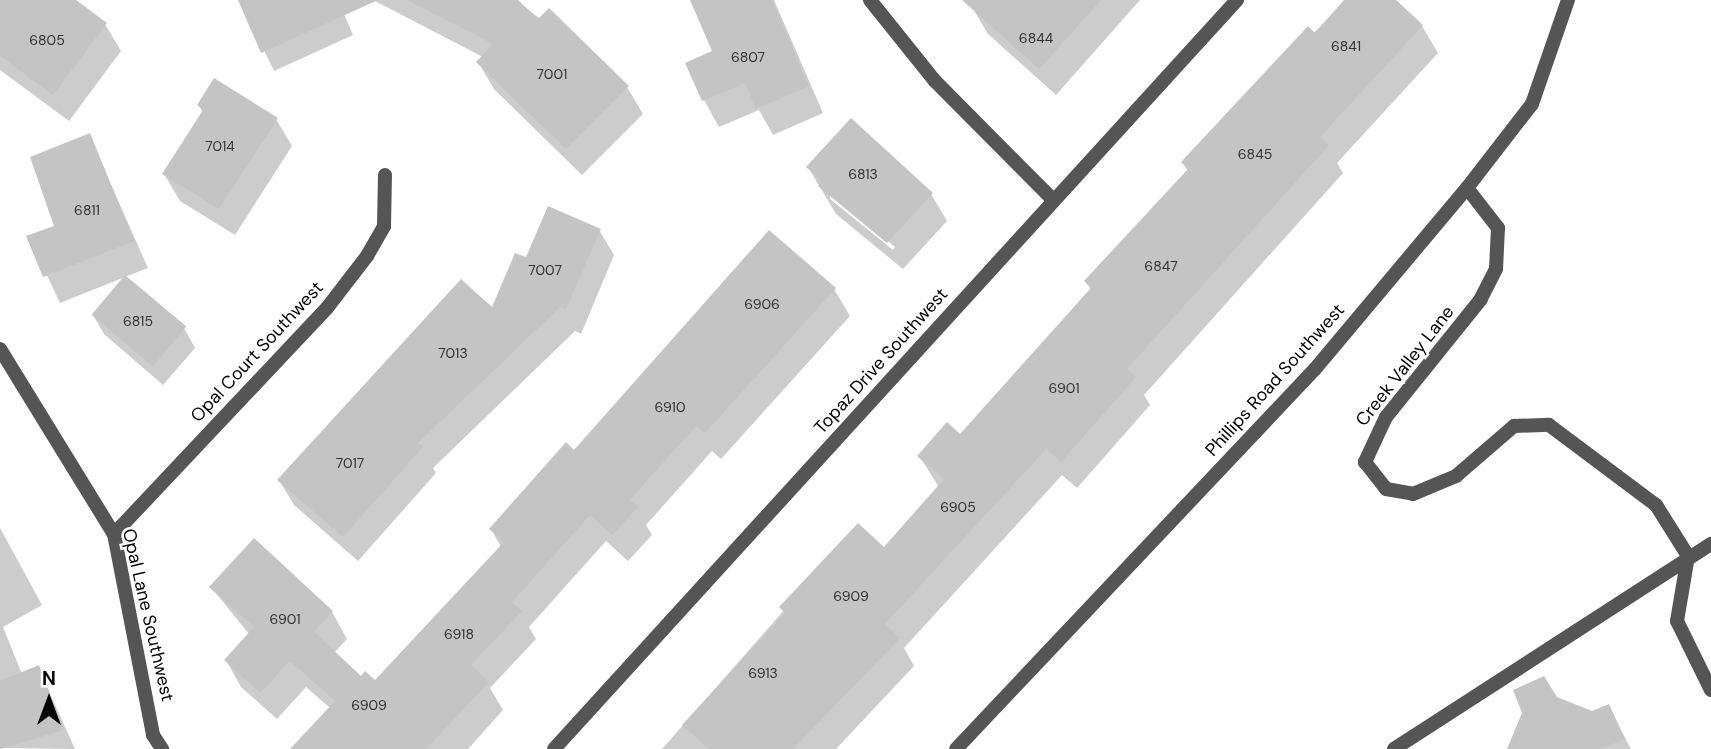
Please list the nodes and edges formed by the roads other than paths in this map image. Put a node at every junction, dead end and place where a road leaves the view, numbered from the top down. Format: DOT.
graph roads {
  1 [pos="870,0"];
  2 [pos="1237,0"];
  3 [pos="1568,0"];
  4 [pos="385,175"];
  5 [pos="1467,188"];
  6 [pos="1052,199"];
  7 [pos="0,349"];
  8 [pos="114,534"];
  9 [pos="1711,544"];
  10 [pos="1688,556"];
  11 [pos="1711,690"];
  12 [pos="162,749"];
  13 [pos="554,749"];
  14 [pos="956,749"];
  15 [pos="1394,749"];
  1 -- 6 [label="street"];
  2 -- 6 [label="street, Topaz Drive Southwest"];
  3 -- 5 [label="street, Phillips Road Southwest"];
  4 -- 8 [label="street, Opal Court Southwest"];
  5 -- 10 [label="street, Creek Valley Lane"];
  5 -- 14 [label="street, Phillips Road Southwest"];
  6 -- 13 [label="street, Topaz Drive Southwest"];
  7 -- 8 [label="street, Opal Lane Southwest"];
  8 -- 12 [label="street, Opal Lane Southwest"];
  9 -- 10 [label="street"];
  10 -- 11 [label="street"];
  10 -- 15 [label="street"];
}
